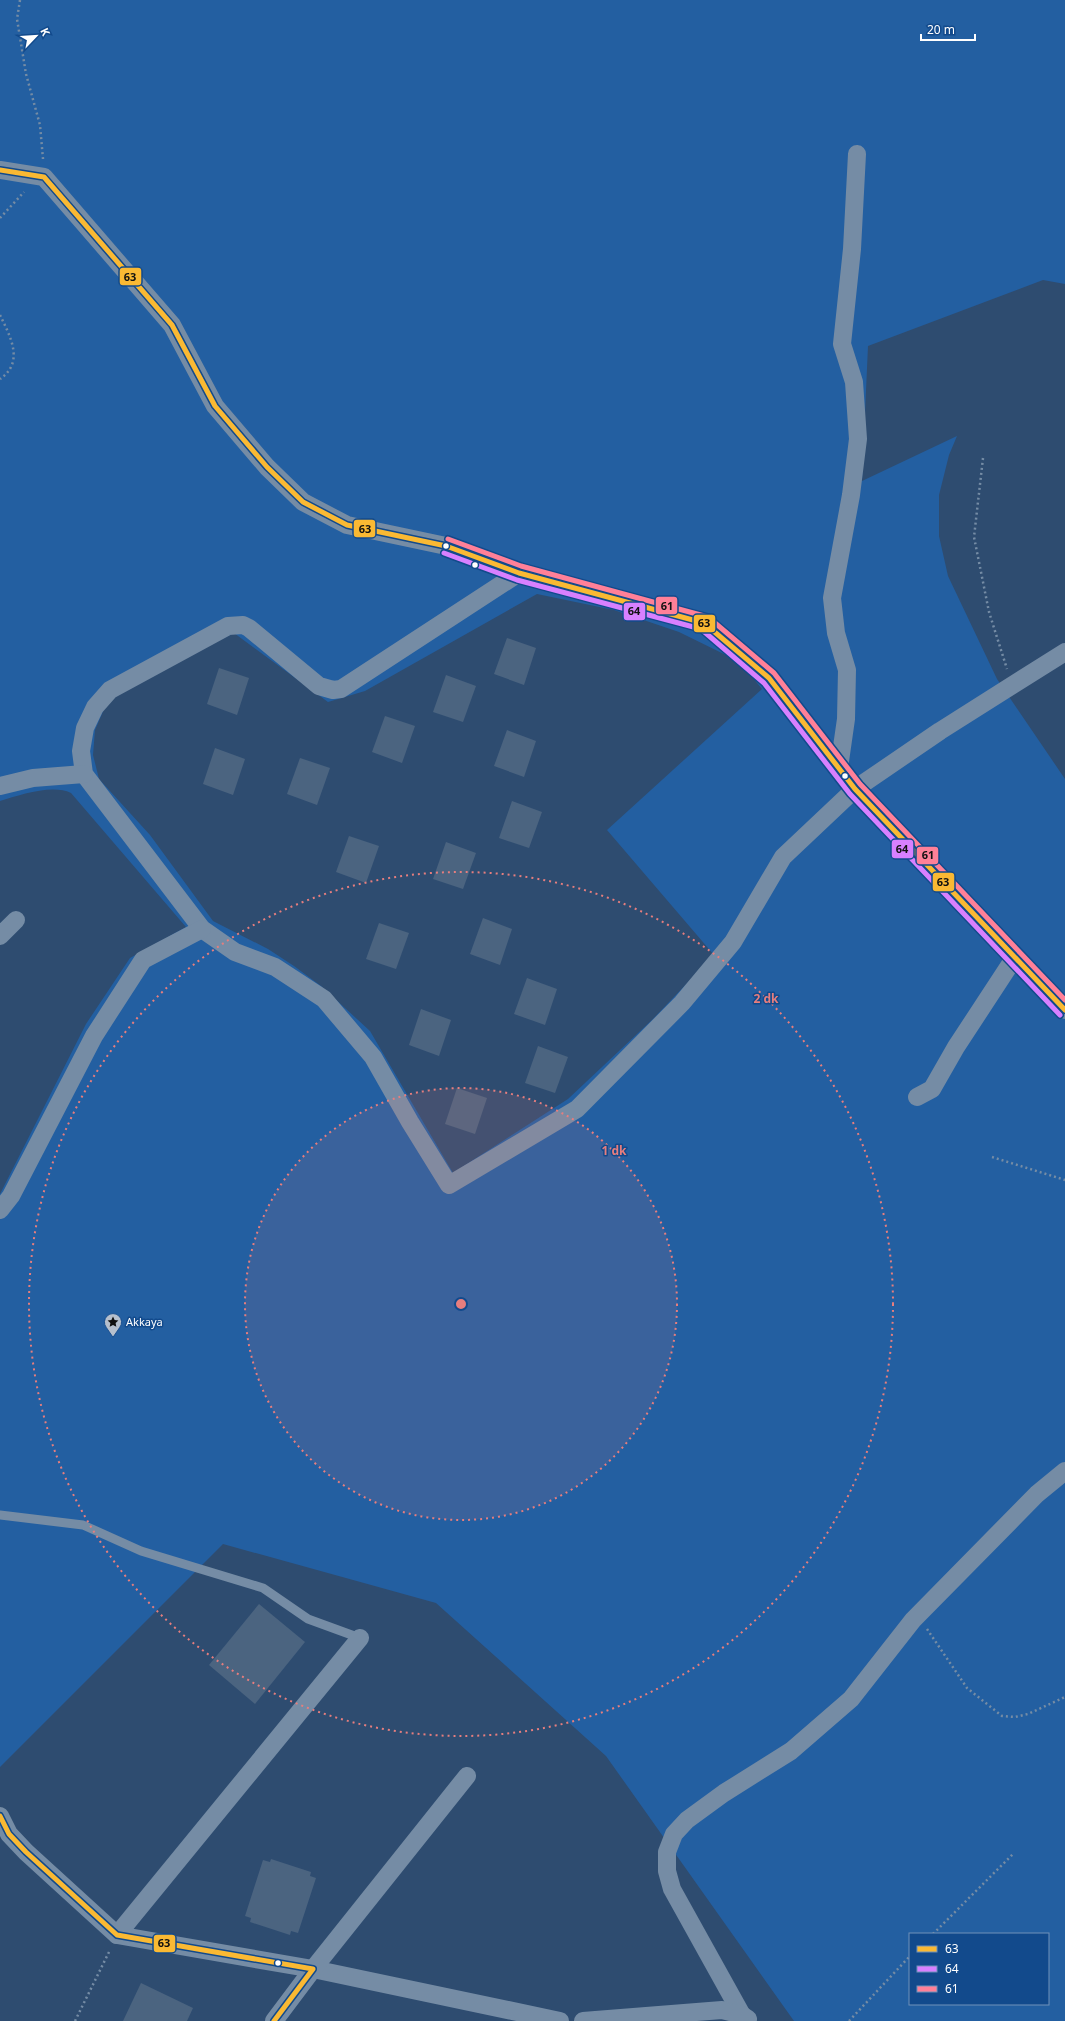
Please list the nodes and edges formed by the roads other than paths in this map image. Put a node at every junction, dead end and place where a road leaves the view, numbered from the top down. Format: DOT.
graph roads {
  1 [pos="857,154"];
  2 [pos="0,170"];
  3 [pos="519,573"];
  4 [pos="1065,652"];
  5 [pos="84,774"];
  6 [pos="846,778"];
  7 [pos="0,786"];
  8 [pos="16,920"];
  9 [pos="202,929"];
  10 [pos="0,936"];
  11 [pos="1015,957"];
  12 [pos="1065,1010"];
  13 [pos="918,1097"];
  14 [pos="0,1210"];
  15 [pos="1065,1471"];
  16 [pos="0,1515"];
  17 [pos="360,1638"];
  18 [pos="467,1776"];
  19 [pos="0,1816"];
  20 [pos="117,1935"];
  21 [pos="313,1969"];
  22 [pos="747,2018"];
  23 [pos="274,2021"];
  24 [pos="560,2021"];
  25 [pos="583,2021"];
  1 -- 6 [label="street"];
  2 -- 3 [label="street"];
  3 -- 5 [label="street"];
  3 -- 6 [label="street"];
  4 -- 6 [label="street"];
  5 -- 7 [label="street"];
  5 -- 9 [label="street"];
  6 -- 9 [label="street"];
  6 -- 11 [label="street"];
  8 -- 10 [label="street"];
  9 -- 14 [label="street"];
  11 -- 12 [label="street"];
  11 -- 13 [label="street"];
  15 -- 22 [label="street"];
  16 -- 17 [label="lane"];
  17 -- 20 [label="street"];
  18 -- 21 [label="street"];
  19 -- 20 [label="street"];
  20 -- 21 [label="street"];
  21 -- 23 [label="street"];
  21 -- 24 [label="street"];
  22 -- 25 [label="street"];
}
